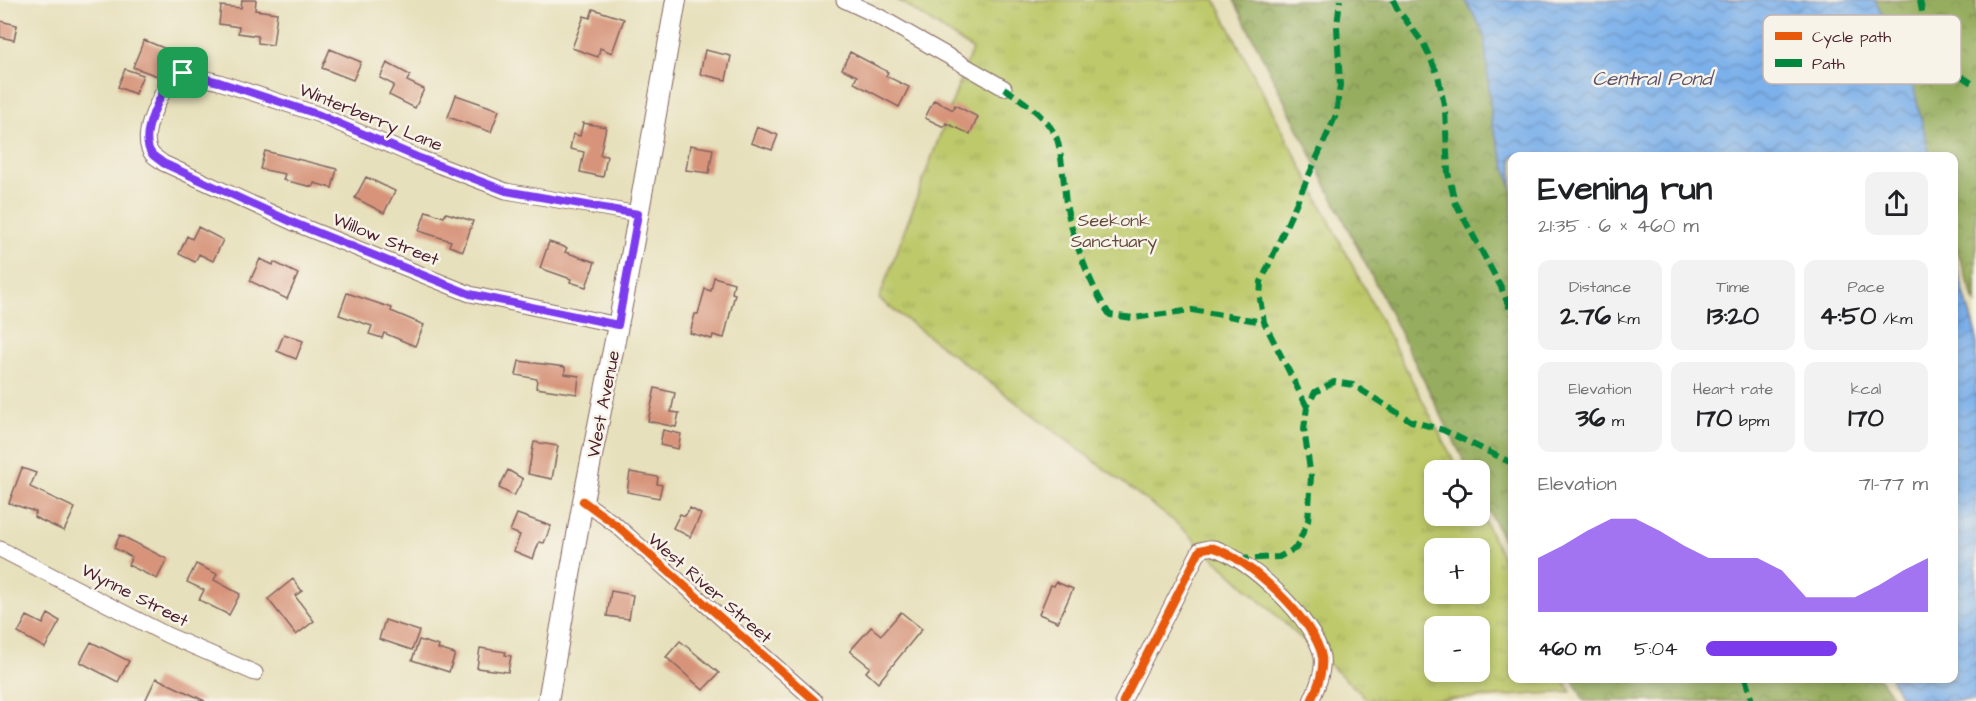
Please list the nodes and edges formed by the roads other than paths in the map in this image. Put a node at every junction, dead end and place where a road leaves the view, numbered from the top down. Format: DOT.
graph roads {
  1 [pos="676,0"];
  2 [pos="844,0"];
  3 [pos="1004,88"];
  4 [pos="151,154"];
  5 [pos="638,214"];
  6 [pos="618,325"];
  7 [pos="583,501"];
  8 [pos="0,549"];
  9 [pos="255,673"];
  10 [pos="1312,700"];
  11 [pos="548,701"];
  12 [pos="815,701"];
  13 [pos="1123,701"];
  1 -- 5 [label="street, West Avenue"];
  2 -- 3 [label="street"];
  4 -- 5 [label="street, Winterberry Lane"];
  4 -- 6 [label="street, Willow Street"];
  5 -- 6 [label="street, West Avenue"];
  6 -- 7 [label="street, West Avenue"];
  7 -- 11 [label="street, West Avenue"];
  7 -- 12 [label="street, West River Street"];
  8 -- 9 [label="street, Wynne Street"];
  10 -- 13 [label="street"];
}
